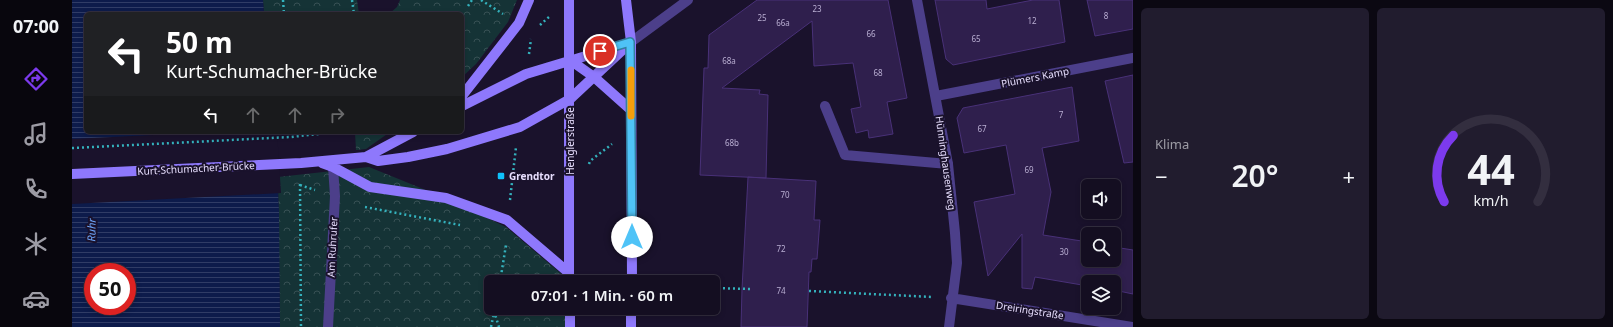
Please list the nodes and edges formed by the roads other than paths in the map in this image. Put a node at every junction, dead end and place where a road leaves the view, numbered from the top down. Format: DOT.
graph roads {
  1 [pos="529,0"];
  2 [pos="569,0"];
  3 [pos="626,0"];
  4 [pos="688,0"];
  5 [pos="917,0"];
  6 [pos="630,42"];
  7 [pos="1133,58"];
  8 [pos="570,60"];
  9 [pos="594,77"];
  10 [pos="464,93"];
  11 [pos="936,96"];
  12 [pos="570,99"];
  13 [pos="464,105"];
  14 [pos="825,106"];
  15 [pos="631,110"];
  16 [pos="409,134"];
  17 [pos="366,157"];
  18 [pos="320,162"];
  19 [pos="948,164"];
  20 [pos="333,167"];
  21 [pos="72,174"];
  22 [pos="567,275"];
  23 [pos="569,275"];
  24 [pos="632,275"];
  25 [pos="951,298"];
  26 [pos="570,315"];
  27 [pos="631,315"];
  28 [pos="328,327"];
  29 [pos="570,327"];
  30 [pos="631,327"];
  31 [pos="949,327"];
  32 [pos="1132,327"];
  1 -- 10 [label="main road"];
  2 -- 8 [label="main road, Henglerstraße"];
  3 -- 6 [label="main road"];
  4 -- 6 [label="street"];
  5 -- 11 [label="street, Hünninghausenweg"];
  6 -- 8 [label="main road"];
  6 -- 9 [label="main road, Kurt-Schumacher-Brücke"];
  6 -- 15 [label="main road"];
  7 -- 11 [label="street, Plümers Kamp"];
  8 -- 9 [label="main road"];
  8 -- 12 [label="main road, Henglerstraße"];
  8 -- 13 [label="main road"];
  9 -- 12 [label="main road, Kurt-Schumacher-Brücke"];
  9 -- 15 [label="main road"];
  11 -- 19 [label="street, Hünninghausenweg"];
  12 -- 17 [label="main road, Kurt-Schumacher-Brücke"];
  12 -- 23 [label="main road, Henglerstraße"];
  14 -- 19 [label="street"];
  15 -- 24 [label="main road"];
  16 -- 17 [label="main road, Kurt-Schumacher-Brücke"];
  17 -- 18 [label="main road, Kurt-Schumacher-Brücke"];
  18 -- 20 [label="main road, Kurt-Schumacher-Brücke"];
  18 -- 21 [label="main road, Kurt-Schumacher-Brücke"];
  19 -- 25 [label="street, Hünninghausenweg"];
  20 -- 22 [label="main road, Kurt-Schumacher-Brücke"];
  20 -- 28 [label="street, Am Ruhrufer"];
  25 -- 31 [label="street, Hünninghausenweg"];
  25 -- 32 [label="street, Dreiringstraße"];
  26 -- 29 [label="main road"];
  27 -- 30 [label="main road"];
}
